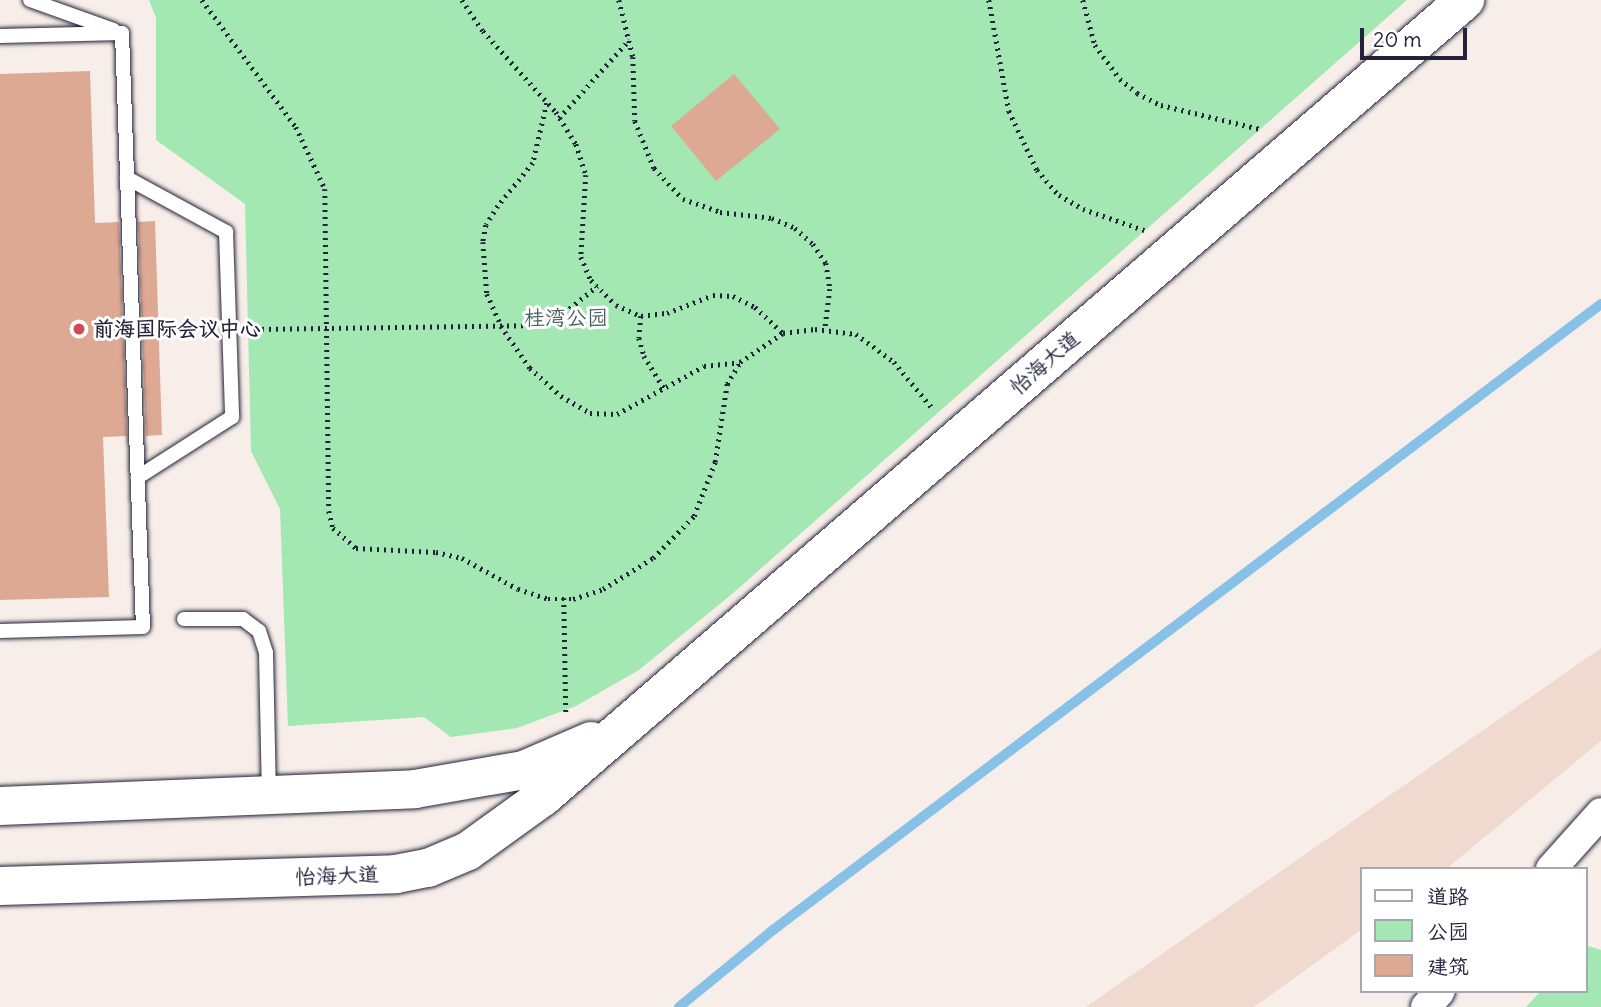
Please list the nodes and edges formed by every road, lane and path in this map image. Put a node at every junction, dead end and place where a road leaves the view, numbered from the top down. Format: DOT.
graph roads {
  1 [pos="30,0"];
  2 [pos="202,0"];
  3 [pos="462,0"];
  4 [pos="619,0"];
  5 [pos="989,0"];
  6 [pos="1083,0"];
  7 [pos="1465,0"];
  8 [pos="122,33"];
  9 [pos="0,36"];
  10 [pos="630,39"];
  11 [pos="547,102"];
  12 [pos="559,118"];
  13 [pos="1265,130"];
  14 [pos="127,178"];
  15 [pos="1147,230"];
  16 [pos="597,286"];
  17 [pos="641,316"];
  18 [pos="501,326"];
  19 [pos="327,328"];
  20 [pos="229,330"];
  21 [pos="825,330"];
  22 [pos="783,333"];
  23 [pos="740,362"];
  24 [pos="664,388"];
  25 [pos="936,413"];
  26 [pos="138,477"];
  27 [pos="564,598"];
  28 [pos="184,619"];
  29 [pos="0,631"];
  30 [pos="566,723"];
  31 [pos="625,725"];
  32 [pos="270,795"];
  33 [pos="0,806"];
  34 [pos="1601,813"];
  35 [pos="1553,867"];
  36 [pos="0,886"];
  37 [pos="1438,993"];
  38 [pos="1426,1007"];
  1 -- 8 [label="lane"];
  2 -- 19 [label="path"];
  3 -- 11 [label="path"];
  4 -- 10 [label="path"];
  5 -- 15 [label="path"];
  6 -- 13 [label="path"];
  7 -- 31 [label="street, 怡海大道"];
  8 -- 9 [label="lane"];
  8 -- 14 [label="lane"];
  10 -- 12 [label="path"];
  10 -- 21 [label="path"];
  11 -- 12 [label="path"];
  11 -- 18 [label="path"];
  12 -- 16 [label="path"];
  14 -- 20 [label="lane"];
  14 -- 26 [label="lane"];
  16 -- 17 [label="path"];
  16 -- 18 [label="path"];
  17 -- 22 [label="path"];
  17 -- 24 [label="path"];
  18 -- 19 [label="path"];
  18 -- 24 [label="path"];
  19 -- 20 [label="path"];
  19 -- 27 [label="path"];
  20 -- 26 [label="lane"];
  21 -- 22 [label="path"];
  21 -- 25 [label="path"];
  22 -- 23 [label="path"];
  23 -- 24 [label="path"];
  23 -- 27 [label="path"];
  26 -- 29 [label="lane"];
  27 -- 30 [label="path"];
  28 -- 32 [label="lane"];
  31 -- 32 [label="street, 怡海大道"];
  31 -- 36 [label="street, 怡海大道"];
  32 -- 33 [label="street, 怡海大道"];
  34 -- 35 [label="street"];
  37 -- 38 [label="street"];
}
